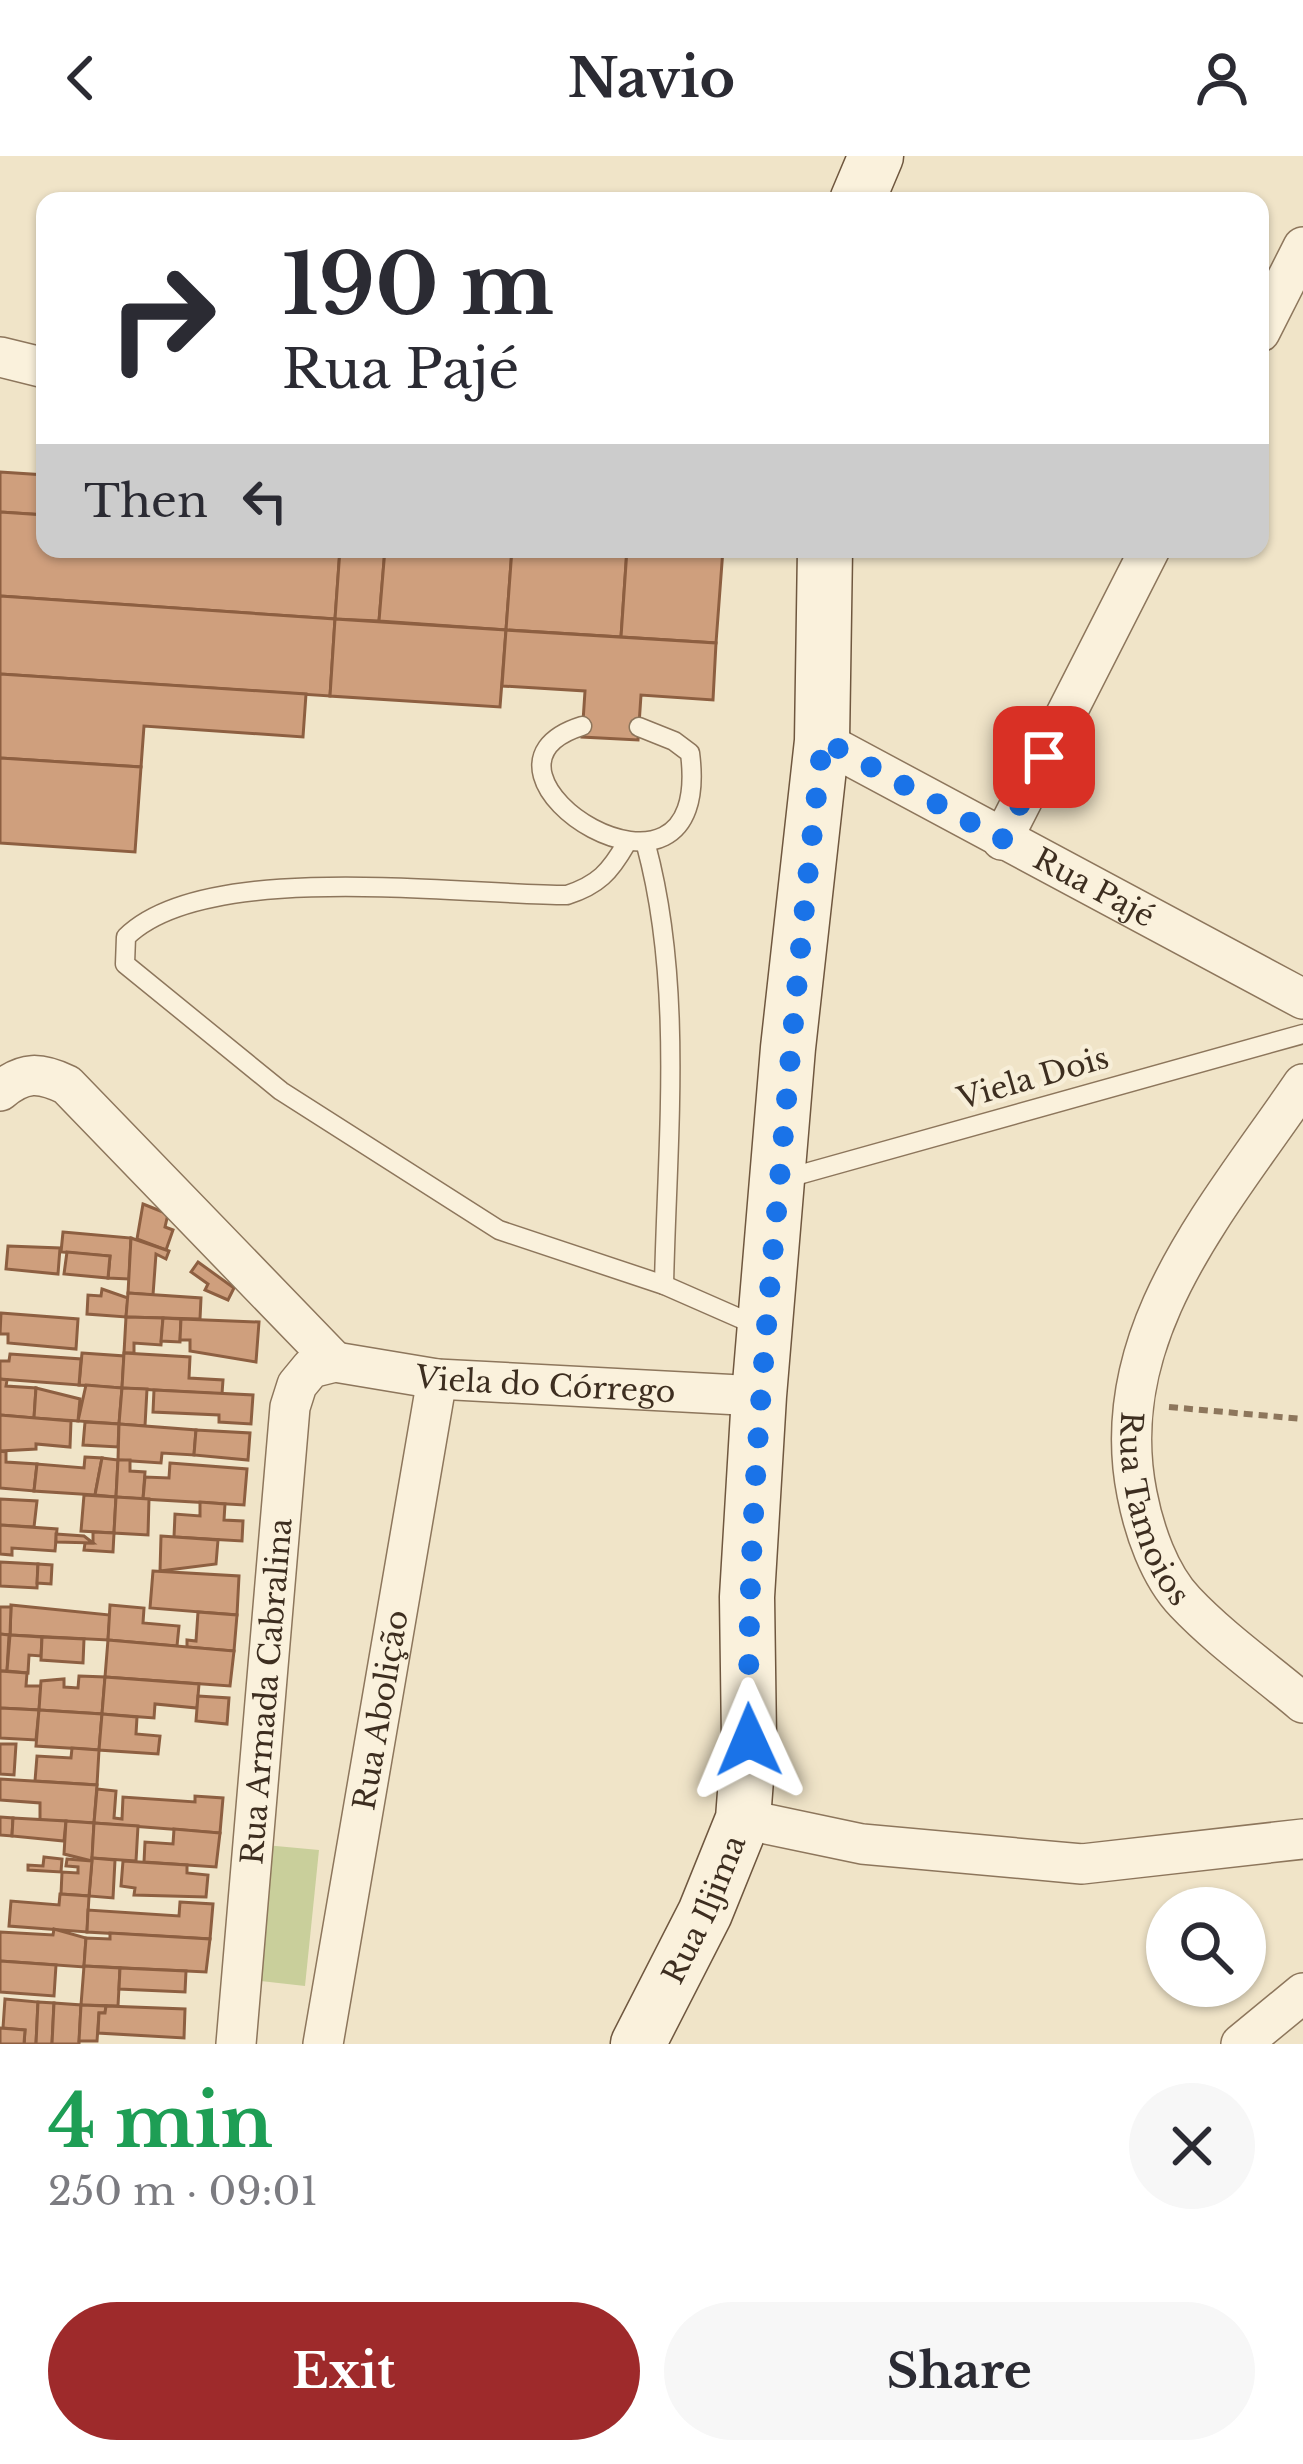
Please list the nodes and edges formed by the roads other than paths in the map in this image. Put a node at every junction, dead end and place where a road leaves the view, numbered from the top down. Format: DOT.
graph roads {
  1 [pos="876,156"];
  2 [pos="861,192"];
  3 [pos="1303,247"];
  4 [pos="1269,314"];
  5 [pos="0,358"];
  6 [pos="36,366"];
  7 [pos="825,558"];
  8 [pos="1145,558"];
  9 [pos="582,726"];
  10 [pos="639,728"];
  11 [pos="823,740"];
  12 [pos="1002,840"];
  13 [pos="626,844"];
  14 [pos="646,845"];
  15 [pos="1303,999"];
  16 [pos="1303,1034"];
  17 [pos="1303,1084"];
  18 [pos="0,1091"];
  19 [pos="779,1180"];
  20 [pos="664,1285"];
  21 [pos="764,1329"];
  22 [pos="334,1363"];
  23 [pos="437,1379"];
  24 [pos="759,1396"];
  25 [pos="1303,1703"];
  26 [pos="743,1819"];
  27 [pos="1303,1839"];
  28 [pos="1303,1994"];
  29 [pos="645,2040"];
  30 [pos="236,2044"];
  31 [pos="323,2044"];
  32 [pos="1241,2044"];
  1 -- 2 [label="main road"];
  3 -- 4 [label="street"];
  5 -- 6 [label="street"];
  7 -- 11 [label="main road, Rua Iljima"];
  8 -- 12 [label="street"];
  9 -- 13 [label="lane"];
  10 -- 14 [label="lane"];
  11 -- 12 [label="street, Rua Pajé"];
  11 -- 19 [label="main road, Rua Iljima"];
  12 -- 15 [label="street, Rua Pajé"];
  13 -- 14 [label="lane"];
  13 -- 20 [label="lane"];
  14 -- 20 [label="lane"];
  16 -- 19 [label="lane, Viela Dois"];
  17 -- 25 [label="street, Rua Tamoios"];
  18 -- 22 [label="street"];
  19 -- 21 [label="main road, Rua Iljima"];
  20 -- 21 [label="lane"];
  21 -- 24 [label="main road, Rua Iljima"];
  22 -- 23 [label="street, Viela do Córrego"];
  22 -- 30 [label="street, Rua Armada Cabralina"];
  23 -- 24 [label="street, Viela do Córrego"];
  23 -- 31 [label="street, Rua Abolição"];
  24 -- 26 [label="main road, Rua Iljima"];
  26 -- 27 [label="street"];
  26 -- 29 [label="main road, Rua Iljima"];
  28 -- 32 [label="street"];
}
